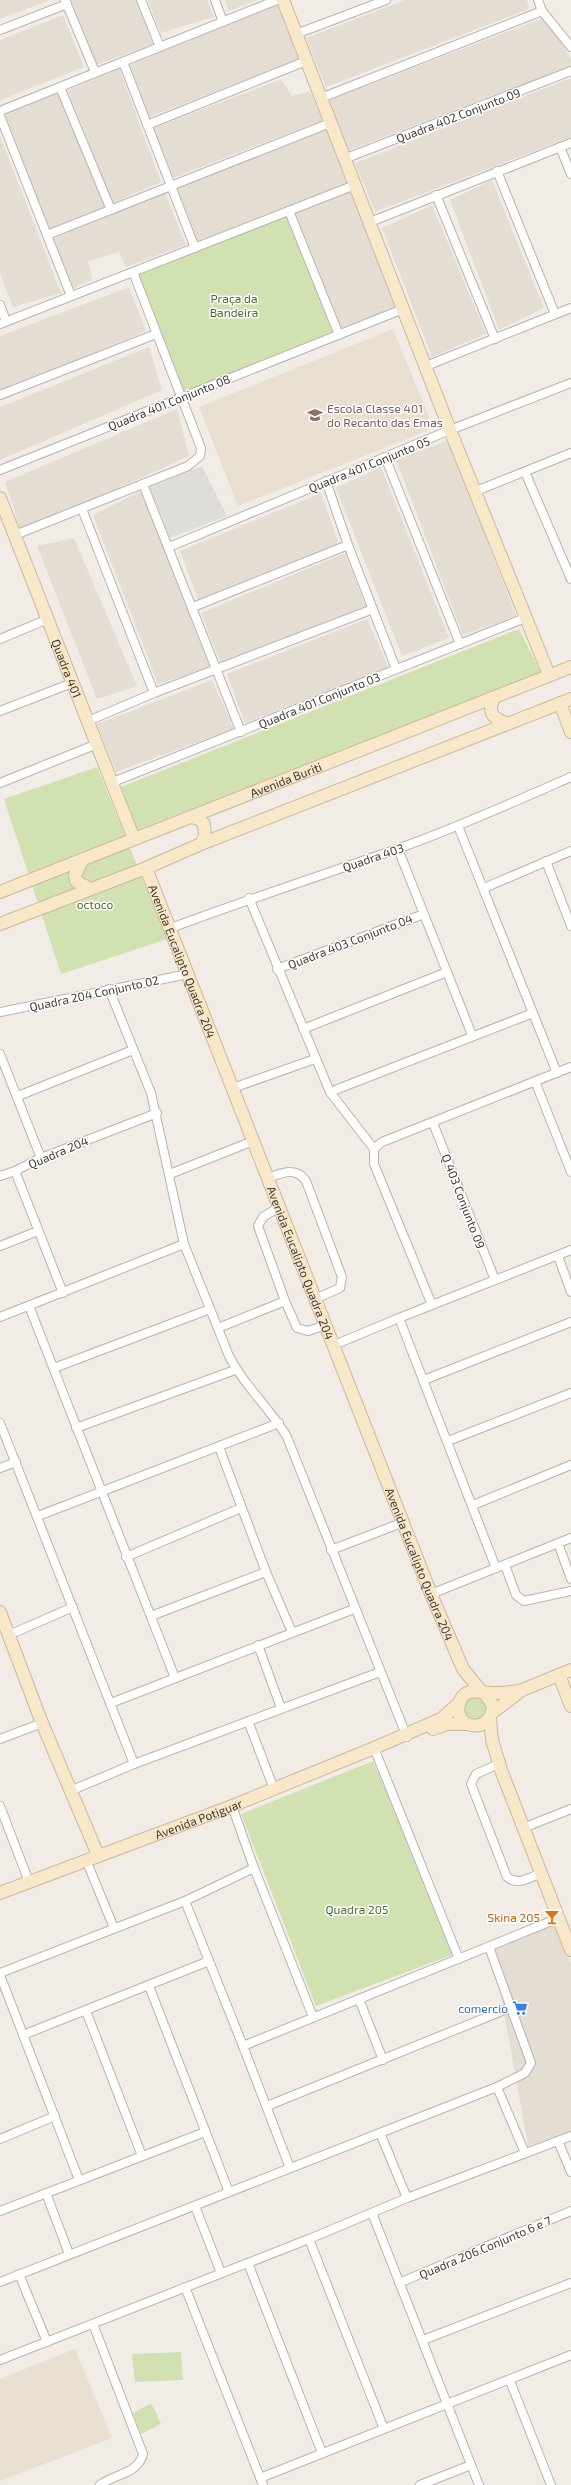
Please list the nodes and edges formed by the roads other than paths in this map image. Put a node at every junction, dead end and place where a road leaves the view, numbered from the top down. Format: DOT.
graph roads {
  1 [pos="141,0"];
  2 [pos="215,0"];
  3 [pos="277,0"];
  4 [pos="283,0"];
  5 [pos="386,0"];
  6 [pos="538,0"];
  7 [pos="66,2"];
  8 [pos="542,11"];
  9 [pos="223,22"];
  10 [pos="0,30"];
  11 [pos="296,34"];
  12 [pos="160,47"];
  13 [pos="571,47"];
  14 [pos="306,61"];
  15 [pos="123,62"];
  16 [pos="95,72"];
  17 [pos="571,72"];
  18 [pos="60,87"];
  19 [pos="321,98"];
  20 [pos="0,111"];
  21 [pos="0,116"];
  22 [pos="330,123"];
  23 [pos="147,125"];
  24 [pos="571,143"];
  25 [pos="560,147"];
  26 [pos="344,159"];
  27 [pos="497,171"];
  28 [pos="571,174"];
  29 [pos="355,185"];
  30 [pos="170,186"];
  31 [pos="436,195"];
  32 [pos="111,210"];
  33 [pos="290,211"];
  34 [pos="370,222"];
  35 [pos="47,236"];
  36 [pos="195,248"];
  37 [pos="133,272"];
  38 [pos="71,296"];
  39 [pos="0,305"];
  40 [pos="571,308"];
  41 [pos="404,309"];
  42 [pos="555,314"];
  43 [pos="3,323"];
  44 [pos="156,334"];
  45 [pos="339,335"];
  46 [pos="495,339"];
  47 [pos="426,366"];
  48 [pos="571,383"];
  49 [pos="0,395"];
  50 [pos="181,397"];
  51 [pos="450,430"];
  52 [pos="571,453"];
  53 [pos="385,457"];
  54 [pos="0,470"];
  55 [pos="525,472"];
  56 [pos="326,481"];
  57 [pos="143,484"];
  58 [pos="476,491"];
  59 [pos="0,498"];
  60 [pos="82,509"];
  61 [pos="14,535"];
  62 [pos="348,545"];
  63 [pos="169,547"];
  64 [pos="571,579"];
  65 [pos="193,607"];
  66 [pos="373,609"];
  67 [pos="525,618"];
  68 [pos="48,619"];
  69 [pos="0,639"];
  70 [pos="460,644"];
  71 [pos="571,666"];
  72 [pos="396,669"];
  73 [pos="217,670"];
  74 [pos="549,675"];
  75 [pos="72,683"];
  76 [pos="154,693"];
  77 [pos="494,698"];
  78 [pos="566,701"];
  79 [pos="0,711"];
  80 [pos="88,721"];
  81 [pos="505,723"];
  82 [pos="241,732"];
  83 [pos="571,732"];
  84 [pos="97,744"];
  85 [pos="571,777"];
  86 [pos="113,782"];
  87 [pos="0,783"];
  88 [pos="191,817"];
  89 [pos="458,826"];
  90 [pos="134,839"];
  91 [pos="201,844"];
  92 [pos="398,849"];
  93 [pos="571,851"];
  94 [pos="83,859"];
  95 [pos="546,861"];
  96 [pos="146,868"];
  97 [pos="90,888"];
  98 [pos="484,888"];
  99 [pos="0,892"];
  100 [pos="249,898"];
  101 [pos="424,914"];
  102 [pos="0,924"];
  103 [pos="571,926"];
  104 [pos="171,928"];
  105 [pos="277,969"];
  106 [pos="447,972"];
  107 [pos="188,974"];
  108 [pos="109,989"];
  109 [pos="0,1012"];
  110 [pos="533,1013"];
  111 [pos="303,1029"];
  112 [pos="472,1035"];
  113 [pos="133,1050"];
  114 [pos="0,1054"];
  115 [pos="315,1059"];
  116 [pos="571,1067"];
  117 [pos="557,1073"];
  118 [pos="535,1081"];
  119 [pos="233,1088"];
  120 [pos="330,1092"];
  121 [pos="18,1096"];
  122 [pos="157,1113"];
  123 [pos="433,1123"];
  124 [pos="253,1141"];
  125 [pos="374,1149"];
  126 [pos="41,1158"];
  127 [pos="15,1171"];
  128 [pos="571,1172"];
  129 [pos="170,1174"];
  130 [pos="0,1176"];
  131 [pos="268,1178"];
  132 [pos="279,1207"];
  133 [pos="38,1231"];
  134 [pos="184,1244"];
  135 [pos="0,1246"];
  136 [pos="571,1250"];
  137 [pos="558,1256"];
  138 [pos="495,1280"];
  139 [pos="63,1292"];
  140 [pos="571,1292"];
  141 [pos="316,1298"];
  142 [pos="284,1301"];
  143 [pos="432,1305"];
  144 [pos="29,1306"];
  145 [pos="210,1309"];
  146 [pos="0,1317"];
  147 [pos="399,1318"];
  148 [pos="571,1322"];
  149 [pos="326,1325"];
  150 [pos="218,1328"];
  151 [pos="334,1345"];
  152 [pos="54,1368"];
  153 [pos="235,1370"];
  154 [pos="424,1380"];
  155 [pos="571,1393"];
  156 [pos="0,1423"];
  157 [pos="279,1423"];
  158 [pos="76,1428"];
  159 [pos="448,1441"];
  160 [pos="219,1448"];
  161 [pos="16,1462"];
  162 [pos="571,1465"];
  163 [pos="0,1468"];
  164 [pos="101,1493"];
  165 [pos="473,1505"];
  166 [pos="240,1508"];
  167 [pos="38,1516"];
  168 [pos="404,1522"];
  169 [pos="571,1538"];
  170 [pos="558,1543"];
  171 [pos="331,1550"];
  172 [pos="126,1556"];
  173 [pos="505,1565"];
  174 [pos="496,1568"];
  175 [pos="266,1572"];
  176 [pos="571,1579"];
  177 [pos="571,1591"];
  178 [pos="432,1594"];
  179 [pos="73,1607"];
  180 [pos="354,1609"];
  181 [pos="0,1612"];
  182 [pos="151,1616"];
  183 [pos="292,1632"];
  184 [pos="10,1635"];
  185 [pos="258,1645"];
  186 [pos="457,1657"];
  187 [pos="571,1670"];
  188 [pos="380,1672"];
  189 [pos="559,1675"];
  190 [pos="175,1678"];
  191 [pos="522,1690"];
  192 [pos="483,1692"];
  193 [pos="460,1701"];
  194 [pos="111,1703"];
  195 [pos="571,1706"];
  196 [pos="281,1708"];
  197 [pos="491,1715"];
  198 [pos="248,1721"];
  199 [pos="42,1723"];
  200 [pos="470,1725"];
  201 [pos="402,1736"];
  202 [pos="0,1739"];
  203 [pos="374,1748"];
  204 [pos="134,1764"];
  205 [pos="500,1766"];
  206 [pos="274,1789"];
  207 [pos="70,1791"];
  208 [pos="0,1806"];
  209 [pos="232,1806"];
  210 [pos="571,1809"];
  211 [pos="2,1818"];
  212 [pos="523,1828"];
  213 [pos="92,1857"];
  214 [pos="254,1868"];
  215 [pos="541,1873"];
  216 [pos="29,1882"];
  217 [pos="0,1894"];
  218 [pos="185,1901"];
  219 [pos="558,1918"];
  220 [pos="114,1928"];
  221 [pos="489,1947"];
  222 [pos="571,1950"];
  223 [pos="459,1959"];
  224 [pos="209,1961"];
  225 [pos="0,1974"];
  226 [pos="149,1986"];
  227 [pos="359,1999"];
  228 [pos="512,2008"];
  229 [pos="86,2011"];
  230 [pos="313,2017"];
  231 [pos="23,2035"];
  232 [pos="243,2046"];
  233 [pos="383,2060"];
  234 [pos="497,2087"];
  235 [pos="267,2106"];
  236 [pos="55,2116"];
  237 [pos="205,2132"];
  238 [pos="380,2133"];
  239 [pos="571,2136"];
  240 [pos="0,2139"];
  241 [pos="558,2141"];
  242 [pos="525,2154"];
  243 [pos="142,2156"];
  244 [pos="290,2168"];
  245 [pos="571,2172"];
  246 [pos="79,2180"];
  247 [pos="229,2192"];
  248 [pos="46,2193"];
  249 [pos="407,2198"];
  250 [pos="195,2206"];
  251 [pos="0,2210"];
  252 [pos="571,2211"];
  253 [pos="372,2213"];
  254 [pos="309,2239"];
  255 [pos="70,2254"];
  256 [pos="248,2263"];
  257 [pos="221,2273"];
  258 [pos="19,2274"];
  259 [pos="0,2282"];
  260 [pos="399,2283"];
  261 [pos="571,2283"];
  262 [pos="185,2287"];
  263 [pos="94,2324"];
  264 [pos="423,2340"];
  265 [pos="47,2342"];
  266 [pos="571,2356"];
  267 [pos="0,2360"];
  268 [pos="510,2381"];
  269 [pos="448,2405"];
  270 [pos="384,2429"];
  271 [pos="322,2453"];
  272 [pos="470,2465"];
  273 [pos="261,2482"];
  274 [pos="100,2485"];
  275 [pos="420,2485"];
  276 [pos="479,2485"];
  277 [pos="551,2485"];
  1 -- 12 [label="street"];
  2 -- 9 [label="street"];
  3 -- 9 [label="street"];
  4 -- 11 [label="street"];
  5 -- 11 [label="street"];
  6 -- 8 [label="street"];
  7 -- 10 [label="street"];
  7 -- 16 [label="street"];
  8 -- 13 [label="street"];
  8 -- 19 [label="street"];
  9 -- 12 [label="street"];
  11 -- 14 [label="street"];
  12 -- 15 [label="street"];
  14 -- 19 [label="street"];
  14 -- 23 [label="street"];
  15 -- 16 [label="street"];
  15 -- 23 [label="street"];
  16 -- 18 [label="street"];
  17 -- 26 [label="street, Quadra 402 Conjunto 09"];
  18 -- 20 [label="street"];
  18 -- 32 [label="street"];
  19 -- 22 [label="street"];
  21 -- 35 [label="street"];
  22 -- 26 [label="street"];
  22 -- 30 [label="street"];
  23 -- 30 [label="street"];
  24 -- 25 [label="street"];
  25 -- 27 [label="street"];
  25 -- 28 [label="street"];
  26 -- 29 [label="street"];
  27 -- 31 [label="street"];
  27 -- 42 [label="street"];
  29 -- 33 [label="street"];
  29 -- 34 [label="street"];
  30 -- 32 [label="street"];
  30 -- 36 [label="street"];
  31 -- 34 [label="street"];
  31 -- 46 [label="street"];
  32 -- 35 [label="street"];
  33 -- 36 [label="street"];
  33 -- 45 [label="street"];
  34 -- 41 [label="street"];
  35 -- 38 [label="street"];
  36 -- 37 [label="street"];
  37 -- 38 [label="street"];
  37 -- 44 [label="street"];
  38 -- 43 [label="street"];
  39 -- 43 [label="street"];
  40 -- 42 [label="street"];
  41 -- 45 [label="street, Quadra 401 Conjunto 08"];
  41 -- 47 [label="street"];
  42 -- 46 [label="street"];
  44 -- 49 [label="street"];
  44 -- 50 [label="street"];
  45 -- 50 [label="street, Quadra 401 Conjunto 08"];
  46 -- 47 [label="street"];
  47 -- 51 [label="street"];
  48 -- 51 [label="street, Quadra 401 Conjunto 05"];
  50 -- 54 [label="street, Quadra 401 Conjunto 08"];
  50 -- 57 [label="street"];
  51 -- 53 [label="street, Quadra 401 Conjunto 05"];
  51 -- 58 [label="street"];
  52 -- 55 [label="street"];
  53 -- 56 [label="street, Quadra 401 Conjunto 05"];
  53 -- 70 [label="street"];
  55 -- 58 [label="street"];
  55 -- 64 [label="street"];
  56 -- 62 [label="street"];
  56 -- 63 [label="street, Quadra 401 Conjunto 05"];
  57 -- 60 [label="street"];
  57 -- 63 [label="street"];
  58 -- 67 [label="street"];
  59 -- 61 [label="street, Quadra 401"];
  60 -- 61 [label="street"];
  60 -- 76 [label="street"];
  61 -- 68 [label="street, Quadra 401"];
  62 -- 65 [label="street"];
  62 -- 66 [label="street"];
  63 -- 65 [label="street"];
  65 -- 73 [label="street"];
  66 -- 72 [label="street"];
  66 -- 73 [label="street"];
  67 -- 70 [label="street, Quadra 401 Conjunto 03"];
  67 -- 74 [label="street"];
  68 -- 69 [label="street"];
  68 -- 75 [label="street, Quadra 401"];
  70 -- 72 [label="street, Quadra 401 Conjunto 03"];
  71 -- 74 [label="street, Avenida Buriti"];
  72 -- 82 [label="street, Quadra 401 Conjunto 03"];
  73 -- 76 [label="street"];
  73 -- 82 [label="street"];
  74 -- 77 [label="street, Avenida Buriti"];
  75 -- 79 [label="street"];
  75 -- 80 [label="street, Quadra 401"];
  76 -- 80 [label="street"];
  77 -- 81 [label="street"];
  77 -- 88 [label="street, Avenida Buriti"];
  78 -- 81 [label="street"];
  78 -- 83 [label="street"];
  80 -- 84 [label="street, Quadra 401"];
  81 -- 91 [label="street"];
  82 -- 86 [label="street, Quadra 401 Conjunto 03"];
  84 -- 86 [label="street, Quadra 401"];
  84 -- 87 [label="street"];
  85 -- 89 [label="street, Quadra 403"];
  86 -- 90 [label="street, Quadra 401"];
  88 -- 90 [label="street, Avenida Buriti"];
  88 -- 91 [label="street"];
  89 -- 92 [label="street, Quadra 403"];
  89 -- 98 [label="street"];
  90 -- 94 [label="street, Avenida Buriti"];
  91 -- 96 [label="street"];
  92 -- 100 [label="street, Quadra 403"];
  92 -- 101 [label="street"];
  93 -- 95 [label="street"];
  94 -- 97 [label="street"];
  94 -- 99 [label="street, Avenida Buriti"];
  95 -- 98 [label="street"];
  95 -- 103 [label="street"];
  96 -- 97 [label="street"];
  96 -- 104 [label="street, Avenida Eucalipto Quadra 204"];
  97 -- 102 [label="street"];
  98 -- 110 [label="street"];
  100 -- 104 [label="street, Quadra 403"];
  100 -- 105 [label="street"];
  101 -- 105 [label="street, Quadra 403 Conjunto 04"];
  101 -- 106 [label="street"];
  104 -- 107 [label="street, Avenida Eucalipto Quadra 204"];
  105 -- 111 [label="street"];
  106 -- 111 [label="street"];
  106 -- 112 [label="street"];
  107 -- 108 [label="street, Quadra 204 Conjunto 02"];
  107 -- 119 [label="street, Avenida Eucalipto Quadra 204"];
  108 -- 109 [label="street, Quadra 204 Conjunto 02"];
  108 -- 113 [label="street"];
  110 -- 112 [label="street"];
  110 -- 117 [label="street"];
  111 -- 115 [label="street"];
  112 -- 120 [label="street"];
  113 -- 121 [label="street"];
  113 -- 122 [label="street"];
  114 -- 121 [label="street"];
  115 -- 119 [label="street"];
  115 -- 120 [label="street"];
  116 -- 117 [label="street"];
  117 -- 118 [label="street"];
  118 -- 123 [label="street"];
  118 -- 128 [label="street"];
  119 -- 124 [label="street, Avenida Eucalipto Quadra 204"];
  120 -- 125 [label="street"];
  121 -- 126 [label="street"];
  122 -- 126 [label="street, Quadra 204"];
  122 -- 129 [label="street"];
  123 -- 125 [label="street"];
  123 -- 138 [label="street, Q 403 Conjunto 09"];
  124 -- 129 [label="street"];
  124 -- 131 [label="street, Avenida Eucalipto Quadra 204"];
  125 -- 143 [label="street"];
  126 -- 127 [label="street, Quadra 204"];
  127 -- 130 [label="street"];
  127 -- 133 [label="street, Quadra 204"];
  129 -- 134 [label="street"];
  131 -- 132 [label="street, Avenida Eucalipto Quadra 204"];
  131 -- 141 [label="street"];
  132 -- 141 [label="street, Avenida Eucalipto Quadra 204"];
  132 -- 142 [label="street"];
  133 -- 135 [label="street"];
  133 -- 139 [label="street, Quadra 204"];
  134 -- 139 [label="street"];
  134 -- 145 [label="street"];
  136 -- 137 [label="street"];
  137 -- 138 [label="street"];
  137 -- 140 [label="street"];
  138 -- 143 [label="street"];
  139 -- 144 [label="street"];
  141 -- 149 [label="street, Avenida Eucalipto Quadra 204"];
  142 -- 149 [label="street"];
  142 -- 150 [label="street"];
  143 -- 147 [label="street"];
  144 -- 146 [label="street"];
  144 -- 152 [label="street"];
  145 -- 150 [label="street"];
  145 -- 152 [label="street"];
  147 -- 151 [label="street"];
  147 -- 154 [label="street"];
  148 -- 154 [label="street"];
  149 -- 151 [label="street, Avenida Eucalipto Quadra 204"];
  150 -- 153 [label="street"];
  151 -- 168 [label="street, Avenida Eucalipto Quadra 204"];
  152 -- 158 [label="street"];
  153 -- 157 [label="street"];
  153 -- 158 [label="street"];
  154 -- 159 [label="street"];
  155 -- 159 [label="street"];
  156 -- 161 [label="street"];
  157 -- 160 [label="street"];
  157 -- 171 [label="street"];
  158 -- 164 [label="street"];
  159 -- 165 [label="street"];
  160 -- 164 [label="street"];
  160 -- 166 [label="street"];
  161 -- 163 [label="street"];
  161 -- 167 [label="street"];
  162 -- 165 [label="street"];
  164 -- 167 [label="street"];
  164 -- 172 [label="street"];
  165 -- 174 [label="street"];
  166 -- 172 [label="street"];
  166 -- 175 [label="street"];
  167 -- 179 [label="street"];
  168 -- 171 [label="street"];
  168 -- 178 [label="street, Avenida Eucalipto Quadra 204"];
  169 -- 170 [label="street"];
  170 -- 173 [label="street"];
  170 -- 176 [label="street"];
  171 -- 180 [label="street"];
  172 -- 182 [label="street"];
  173 -- 174 [label="street"];
  173 -- 177 [label="street"];
  174 -- 178 [label="street"];
  175 -- 182 [label="street"];
  175 -- 183 [label="street"];
  178 -- 186 [label="street, Avenida Eucalipto Quadra 204"];
  179 -- 184 [label="street"];
  179 -- 194 [label="street"];
  180 -- 183 [label="street"];
  180 -- 188 [label="street"];
  181 -- 184 [label="street"];
  182 -- 190 [label="street"];
  183 -- 185 [label="street"];
  184 -- 199 [label="street"];
  185 -- 190 [label="street"];
  185 -- 196 [label="street"];
  186 -- 192 [label="street"];
  186 -- 193 [label="street"];
  187 -- 189 [label="street, Avenida Potiguar"];
  188 -- 196 [label="street"];
  188 -- 201 [label="street"];
  189 -- 191 [label="street, Avenida Potiguar"];
  189 -- 195 [label="street"];
  190 -- 194 [label="street"];
  191 -- 192 [label="street, Avenida Potiguar"];
  191 -- 197 [label="street, Avenida Potiguar"];
  192 -- 193 [label="street, Avenida Potiguar"];
  192 -- 197 [label="street"];
  193 -- 200 [label="street"];
  193 -- 201 [label="street, Avenida Potiguar"];
  194 -- 204 [label="street"];
  196 -- 198 [label="street"];
  197 -- 200 [label="street, Avenida Potiguar"];
  197 -- 205 [label="street"];
  198 -- 204 [label="street"];
  198 -- 206 [label="street"];
  199 -- 202 [label="street"];
  199 -- 207 [label="street"];
  200 -- 201 [label="street, Avenida Potiguar"];
  200 -- 205 [label="street"];
  201 -- 203 [label="street, Avenida Potiguar"];
  203 -- 206 [label="street, Avenida Potiguar"];
  203 -- 223 [label="street"];
  204 -- 207 [label="street"];
  205 -- 212 [label="street"];
  205 -- 215 [label="street"];
  206 -- 209 [label="street, Avenida Potiguar"];
  207 -- 213 [label="street"];
  208 -- 211 [label="street"];
  209 -- 213 [label="street, Avenida Potiguar"];
  209 -- 214 [label="street"];
  210 -- 212 [label="street"];
  211 -- 216 [label="street"];
  212 -- 215 [label="street"];
  213 -- 216 [label="street, Avenida Potiguar"];
  213 -- 220 [label="street"];
  214 -- 218 [label="street"];
  214 -- 230 [label="street"];
  215 -- 219 [label="street"];
  216 -- 217 [label="street, Avenida Potiguar"];
  218 -- 220 [label="street"];
  218 -- 224 [label="street"];
  219 -- 221 [label="street"];
  219 -- 222 [label="street"];
  220 -- 225 [label="street"];
  221 -- 223 [label="street"];
  221 -- 228 [label="street"];
  223 -- 227 [label="street"];
  224 -- 226 [label="street"];
  224 -- 232 [label="street"];
  225 -- 231 [label="street"];
  226 -- 229 [label="street"];
  226 -- 237 [label="street"];
  227 -- 230 [label="street"];
  227 -- 233 [label="street"];
  228 -- 233 [label="street"];
  228 -- 234 [label="street"];
  229 -- 231 [label="street"];
  229 -- 243 [label="street"];
  230 -- 232 [label="street"];
  231 -- 236 [label="street"];
  232 -- 235 [label="street"];
  233 -- 235 [label="street"];
  234 -- 238 [label="street"];
  234 -- 242 [label="street"];
  235 -- 244 [label="street"];
  236 -- 240 [label="street"];
  236 -- 246 [label="street"];
  237 -- 243 [label="street"];
  237 -- 247 [label="street"];
  238 -- 244 [label="street"];
  238 -- 249 [label="street"];
  239 -- 241 [label="street"];
  241 -- 242 [label="street"];
  241 -- 245 [label="street"];
  242 -- 249 [label="street"];
  243 -- 246 [label="street"];
  244 -- 247 [label="street"];
  246 -- 248 [label="street"];
  247 -- 250 [label="street"];
  248 -- 251 [label="street"];
  248 -- 255 [label="street"];
  249 -- 253 [label="street"];
  250 -- 255 [label="street"];
  250 -- 257 [label="street"];
  252 -- 260 [label="street, Quadra 206 Conjunto 6 e 7"];
  253 -- 254 [label="street"];
  253 -- 260 [label="street"];
  254 -- 256 [label="street"];
  254 -- 270 [label="street"];
  255 -- 258 [label="street"];
  256 -- 257 [label="street"];
  256 -- 271 [label="street"];
  257 -- 262 [label="street"];
  258 -- 259 [label="street"];
  258 -- 265 [label="street"];
  260 -- 264 [label="street"];
  261 -- 264 [label="street"];
  262 -- 263 [label="street"];
  262 -- 273 [label="street"];
  263 -- 265 [label="street"];
  263 -- 274 [label="street"];
  264 -- 269 [label="street"];
  265 -- 267 [label="street"];
  266 -- 268 [label="street"];
  268 -- 269 [label="street"];
  268 -- 277 [label="street"];
  269 -- 270 [label="street"];
  269 -- 272 [label="street"];
  270 -- 271 [label="street"];
  271 -- 273 [label="street"];
  272 -- 275 [label="street"];
  272 -- 276 [label="street"];
}
